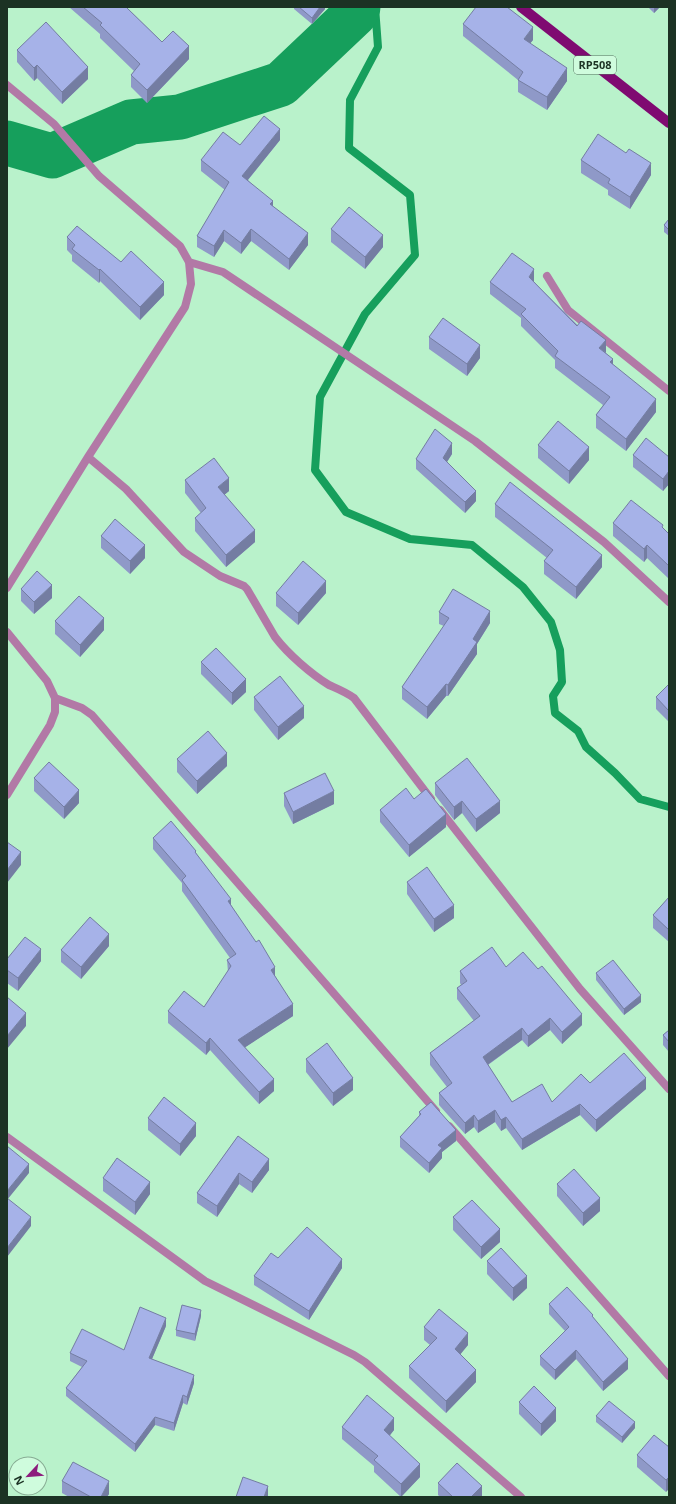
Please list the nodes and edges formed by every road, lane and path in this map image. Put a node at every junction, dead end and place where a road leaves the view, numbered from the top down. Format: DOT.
graph roads {
  1 [pos="521,7"];
  2 [pos="7,85"];
  3 [pos="669,123"];
  4 [pos="189,262"];
  5 [pos="547,276"];
  6 [pos="669,391"];
  7 [pos="88,457"];
  8 [pos="7,588"];
  9 [pos="669,602"];
  10 [pos="7,632"];
  11 [pos="55,698"];
  12 [pos="7,795"];
  13 [pos="669,1089"];
  14 [pos="7,1137"];
  15 [pos="669,1376"];
  16 [pos="521,1497"];
  1 -- 3 [label="main road, RP508"];
  2 -- 4 [label="street"];
  4 -- 7 [label="street"];
  4 -- 9 [label="street"];
  5 -- 6 [label="street"];
  7 -- 8 [label="street"];
  7 -- 13 [label="street"];
  10 -- 11 [label="street"];
  11 -- 12 [label="street"];
  11 -- 15 [label="street"];
  14 -- 16 [label="street"];
}
